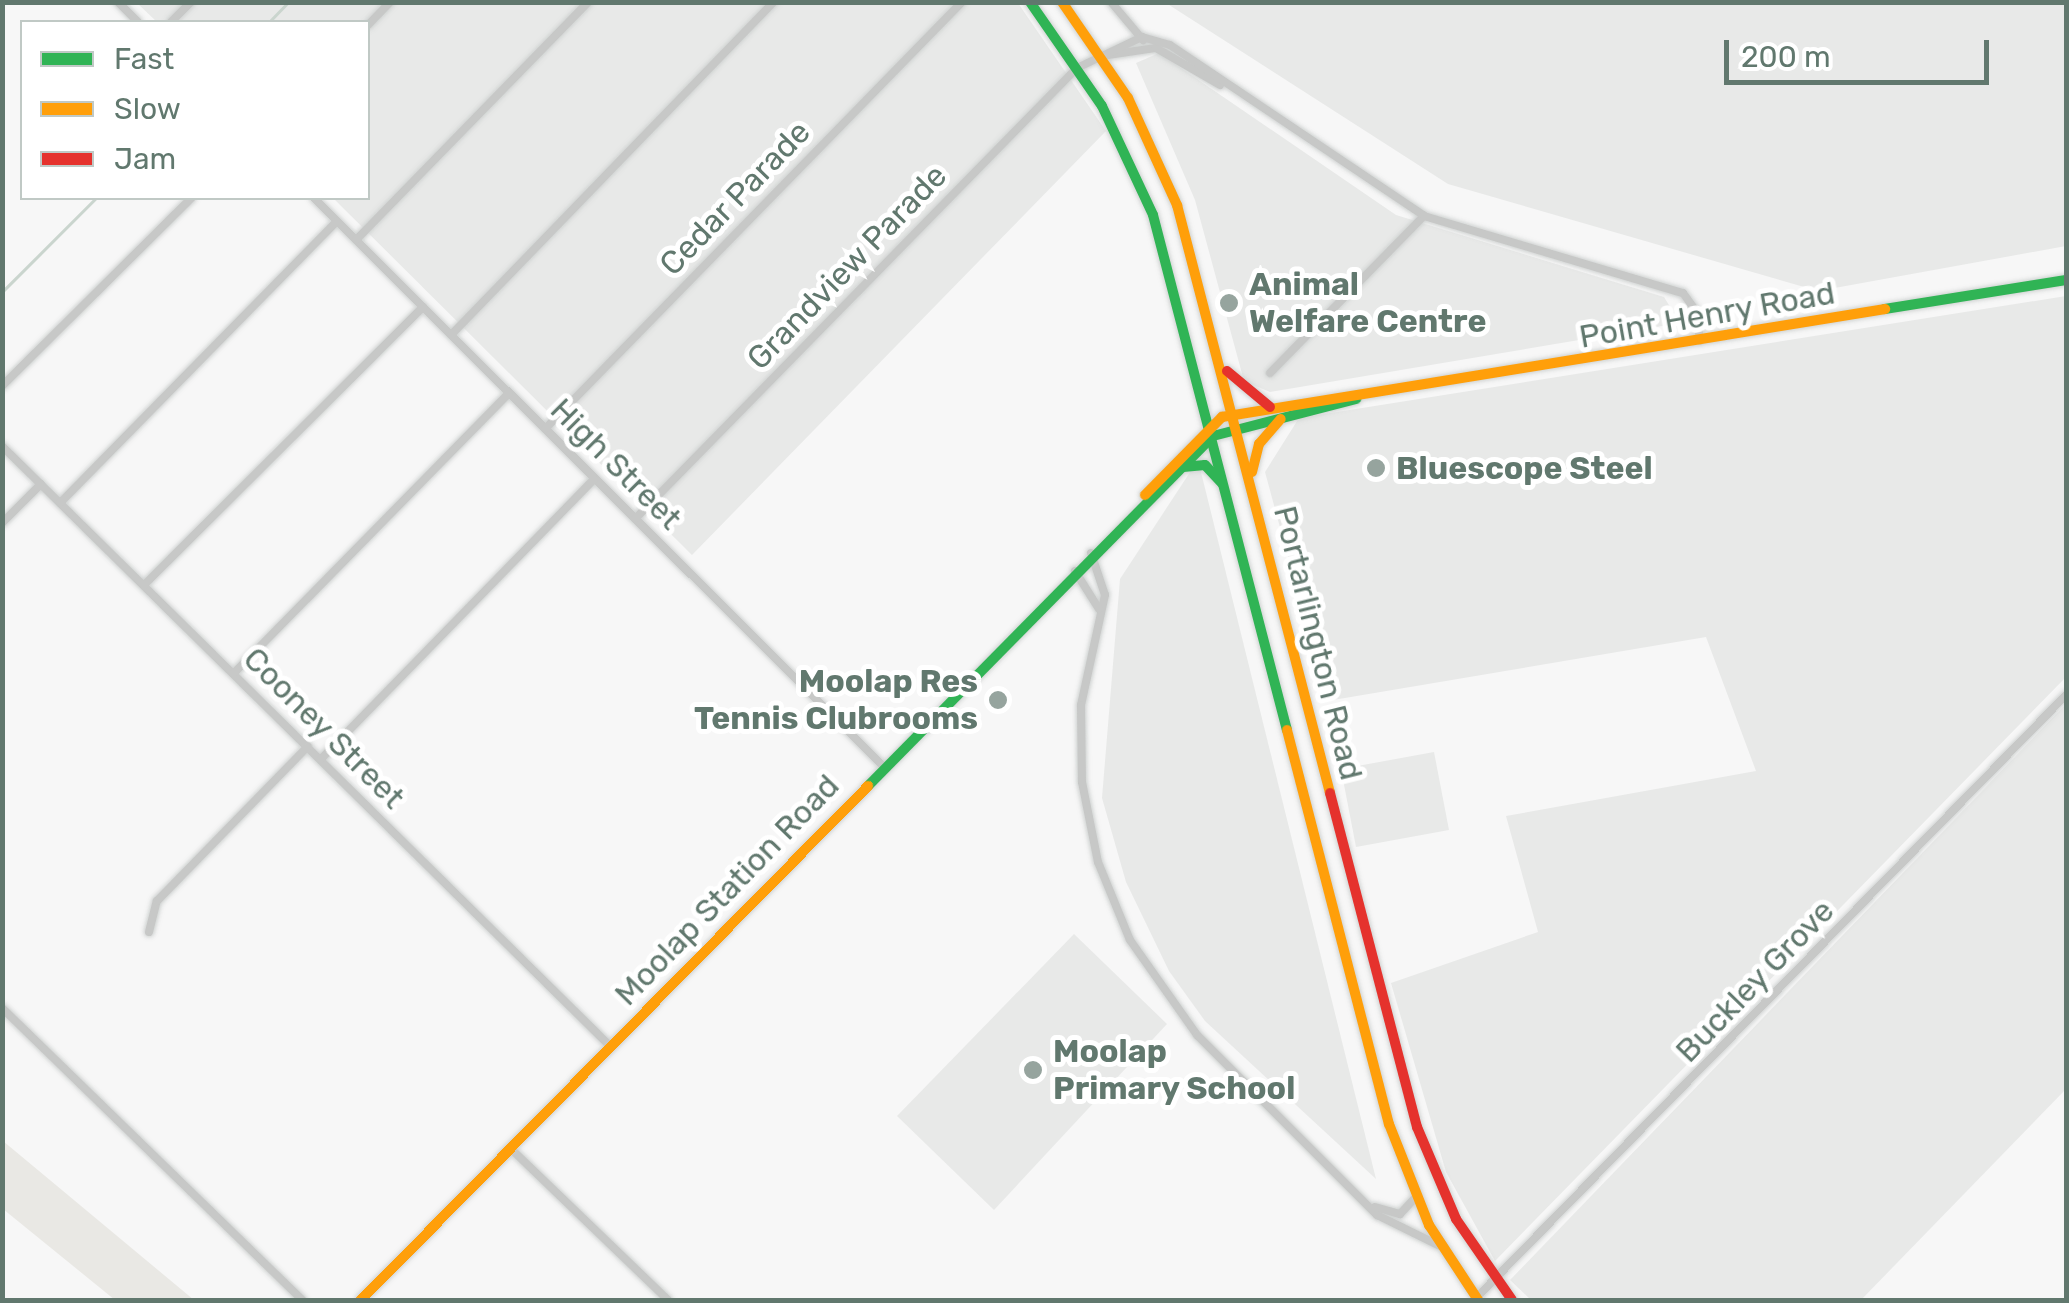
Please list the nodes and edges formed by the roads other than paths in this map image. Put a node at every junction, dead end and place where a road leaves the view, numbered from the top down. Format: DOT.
graph roads {
  1 [pos="118,2"];
  2 [pos="191,2"];
  3 [pos="390,2"];
  4 [pos="588,2"];
  5 [pos="774,2"];
  6 [pos="962,2"];
  7 [pos="1030,2"];
  8 [pos="1062,2"];
  9 [pos="1111,2"];
  10 [pos="136,20"];
  11 [pos="173,20"];
  12 [pos="370,24"];
  13 [pos="1144,42"];
  14 [pos="1100,56"];
  15 [pos="1076,68"];
  16 [pos="189,200"];
  17 [pos="316,200"];
  18 [pos="1424,216"];
  19 [pos="337,221"];
  20 [pos="356,240"];
  21 [pos="2066,280"];
  22 [pos="423,307"];
  23 [pos="451,335"];
  24 [pos="1700,342"];
  25 [pos="1220,357"];
  26 [pos="1270,373"];
  27 [pos="2,386"];
  28 [pos="508,393"];
  29 [pos="1356,399"];
  30 [pos="1274,408"];
  31 [pos="1286,416"];
  32 [pos="1236,420"];
  33 [pos="544,429"];
  34 [pos="1211,430"];
  35 [pos="2,446"];
  36 [pos="1180,468"];
  37 [pos="594,479"];
  38 [pos="1251,479"];
  39 [pos="41,484"];
  40 [pos="1226,488"];
  41 [pos="60,503"];
  42 [pos="1128,515"];
  43 [pos="635,519"];
  44 [pos="2,523"];
  45 [pos="1091,553"];
  46 [pos="1074,570"];
  47 [pos="144,585"];
  48 [pos="1099,614"];
  49 [pos="234,674"];
  50 [pos="2066,695"];
  51 [pos="308,746"];
  52 [pos="321,759"];
  53 [pos="883,766"];
  54 [pos="149,932"];
  55 [pos="2,1008"];
  56 [pos="610,1046"];
  57 [pos="510,1148"];
  58 [pos="1416,1197"];
  59 [pos="1364,1198"];
  60 [pos="1440,1246"];
  61 [pos="1496,1282"];
  62 [pos="302,1300"];
  63 [pos="362,1300"];
  64 [pos="668,1300"];
  65 [pos="1477,1300"];
  66 [pos="1512,1300"];
  1 -- 10 [label="street"];
  2 -- 11 [label="street"];
  3 -- 12 [label="street"];
  4 -- 20 [label="street"];
  5 -- 23 [label="street"];
  6 -- 33 [label="street, Cedar Parade"];
  7 -- 15 [label="main road, Portarlington Road"];
  8 -- 14 [label="main road, Portarlington Road"];
  9 -- 13 [label="street"];
  13 -- 14 [label="street, Grandview Parade"];
  13 -- 18 [label="street"];
  14 -- 15 [label="street, Grandview Parade"];
  14 -- 25 [label="main road, Portarlington Road"];
  15 -- 34 [label="main road, Portarlington Road"];
  15 -- 43 [label="street, Grandview Parade"];
  16 -- 27 [label="street"];
  17 -- 19 [label="street, High Street"];
  18 -- 24 [label="street"];
  18 -- 26 [label="street"];
  19 -- 20 [label="street, High Street"];
  19 -- 41 [label="street"];
  20 -- 22 [label="street, High Street"];
  21 -- 24 [label="main road, Point Henry Road"];
  22 -- 23 [label="street, High Street"];
  22 -- 47 [label="street"];
  23 -- 28 [label="street, High Street"];
  24 -- 29 [label="main road, Point Henry Road"];
  25 -- 30 [label="main road"];
  25 -- 32 [label="main road, Portarlington Road"];
  28 -- 33 [label="street, High Street"];
  28 -- 49 [label="street"];
  29 -- 30 [label="main road, Point Henry Road"];
  29 -- 31 [label="main road, Point Henry Road"];
  30 -- 32 [label="main road, Point Henry Road"];
  31 -- 32 [label="main road, Point Henry Road"];
  31 -- 38 [label="main road"];
  32 -- 34 [label="main road, Point Henry Road"];
  32 -- 38 [label="main road, Portarlington Road"];
  33 -- 37 [label="street, High Street"];
  34 -- 36 [label="main road, Moolap Station Road"];
  34 -- 40 [label="main road, Portarlington Road"];
  34 -- 42 [label="main road, Moolap Station Road"];
  35 -- 39 [label="street, Cooney Street"];
  36 -- 40 [label="main road"];
  36 -- 42 [label="main road, Moolap Station Road"];
  37 -- 43 [label="street, High Street"];
  37 -- 52 [label="street"];
  38 -- 61 [label="main road, Portarlington Road"];
  39 -- 41 [label="street, Cooney Street"];
  39 -- 44 [label="street"];
  40 -- 58 [label="main road, Portarlington Road"];
  41 -- 47 [label="street, Cooney Street"];
  42 -- 45 [label="main road, Moolap Station Road"];
  43 -- 53 [label="street, High Street"];
  45 -- 46 [label="main road, Moolap Station Road"];
  45 -- 48 [label="street"];
  46 -- 48 [label="street"];
  46 -- 53 [label="main road, Moolap Station Road"];
  47 -- 49 [label="street, Cooney Street"];
  48 -- 59 [label="street"];
  49 -- 51 [label="street, Cooney Street"];
  50 -- 61 [label="street, Buckley Grove"];
  51 -- 52 [label="street, Cooney Street"];
  51 -- 54 [label="street"];
  52 -- 56 [label="street, Cooney Street"];
  53 -- 56 [label="main road, Moolap Station Road"];
  55 -- 62 [label="street"];
  56 -- 57 [label="main road, Moolap Station Road"];
  57 -- 63 [label="main road, Moolap Station Road"];
  57 -- 64 [label="street"];
  58 -- 59 [label="street"];
  58 -- 60 [label="main road, Portarlington Road"];
  59 -- 60 [label="street"];
  60 -- 65 [label="main road, Portarlington Road"];
  61 -- 65 [label="street, Buckley Grove"];
  61 -- 66 [label="main road, Portarlington Road"];
}
